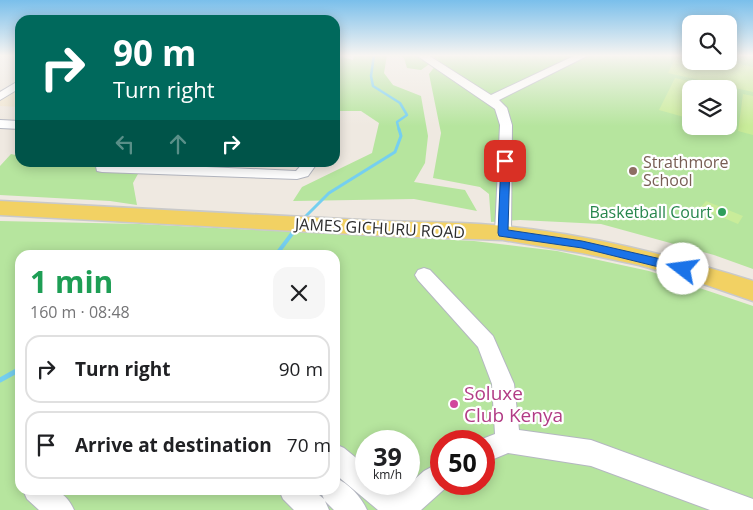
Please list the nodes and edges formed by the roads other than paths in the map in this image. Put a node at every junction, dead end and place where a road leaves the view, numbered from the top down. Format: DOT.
graph roads {
  1 [pos="458,79"];
  2 [pos="535,79"];
  3 [pos="15,86"];
  4 [pos="0,97"];
  5 [pos="491,100"];
  6 [pos="0,124"];
  7 [pos="15,125"];
  8 [pos="102,167"];
  9 [pos="307,167"];
  10 [pos="264,168"];
  11 [pos="0,208"];
  12 [pos="503,233"];
  13 [pos="424,275"];
  14 [pos="753,291"];
  15 [pos="508,441"];
  16 [pos="495,446"];
  17 [pos="340,461"];
  18 [pos="355,474"];
  19 [pos="430,483"];
  20 [pos="42,495"];
  21 [pos="298,495"];
  22 [pos="338,495"];
  23 [pos="381,495"];
  24 [pos="60,510"];
  25 [pos="314,510"];
  26 [pos="353,510"];
  27 [pos="400,510"];
  28 [pos="748,510"];
  1 -- 5 [label="street"];
  2 -- 5 [label="street"];
  3 -- 4 [label="street"];
  5 -- 12 [label="street"];
  6 -- 7 [label="street"];
  8 -- 10 [label="street"];
  9 -- 10 [label="street"];
  11 -- 12 [label="main road, JAMES GICHURU ROAD"];
  12 -- 14 [label="main road, JAMES GICHURU ROAD"];
  13 -- 15 [label="street"];
  15 -- 16 [label="street"];
  15 -- 28 [label="street"];
  17 -- 18 [label="street"];
  19 -- 27 [label="street"];
  20 -- 24 [label="street"];
  21 -- 25 [label="street"];
  22 -- 26 [label="street"];
  23 -- 27 [label="street"];
}
